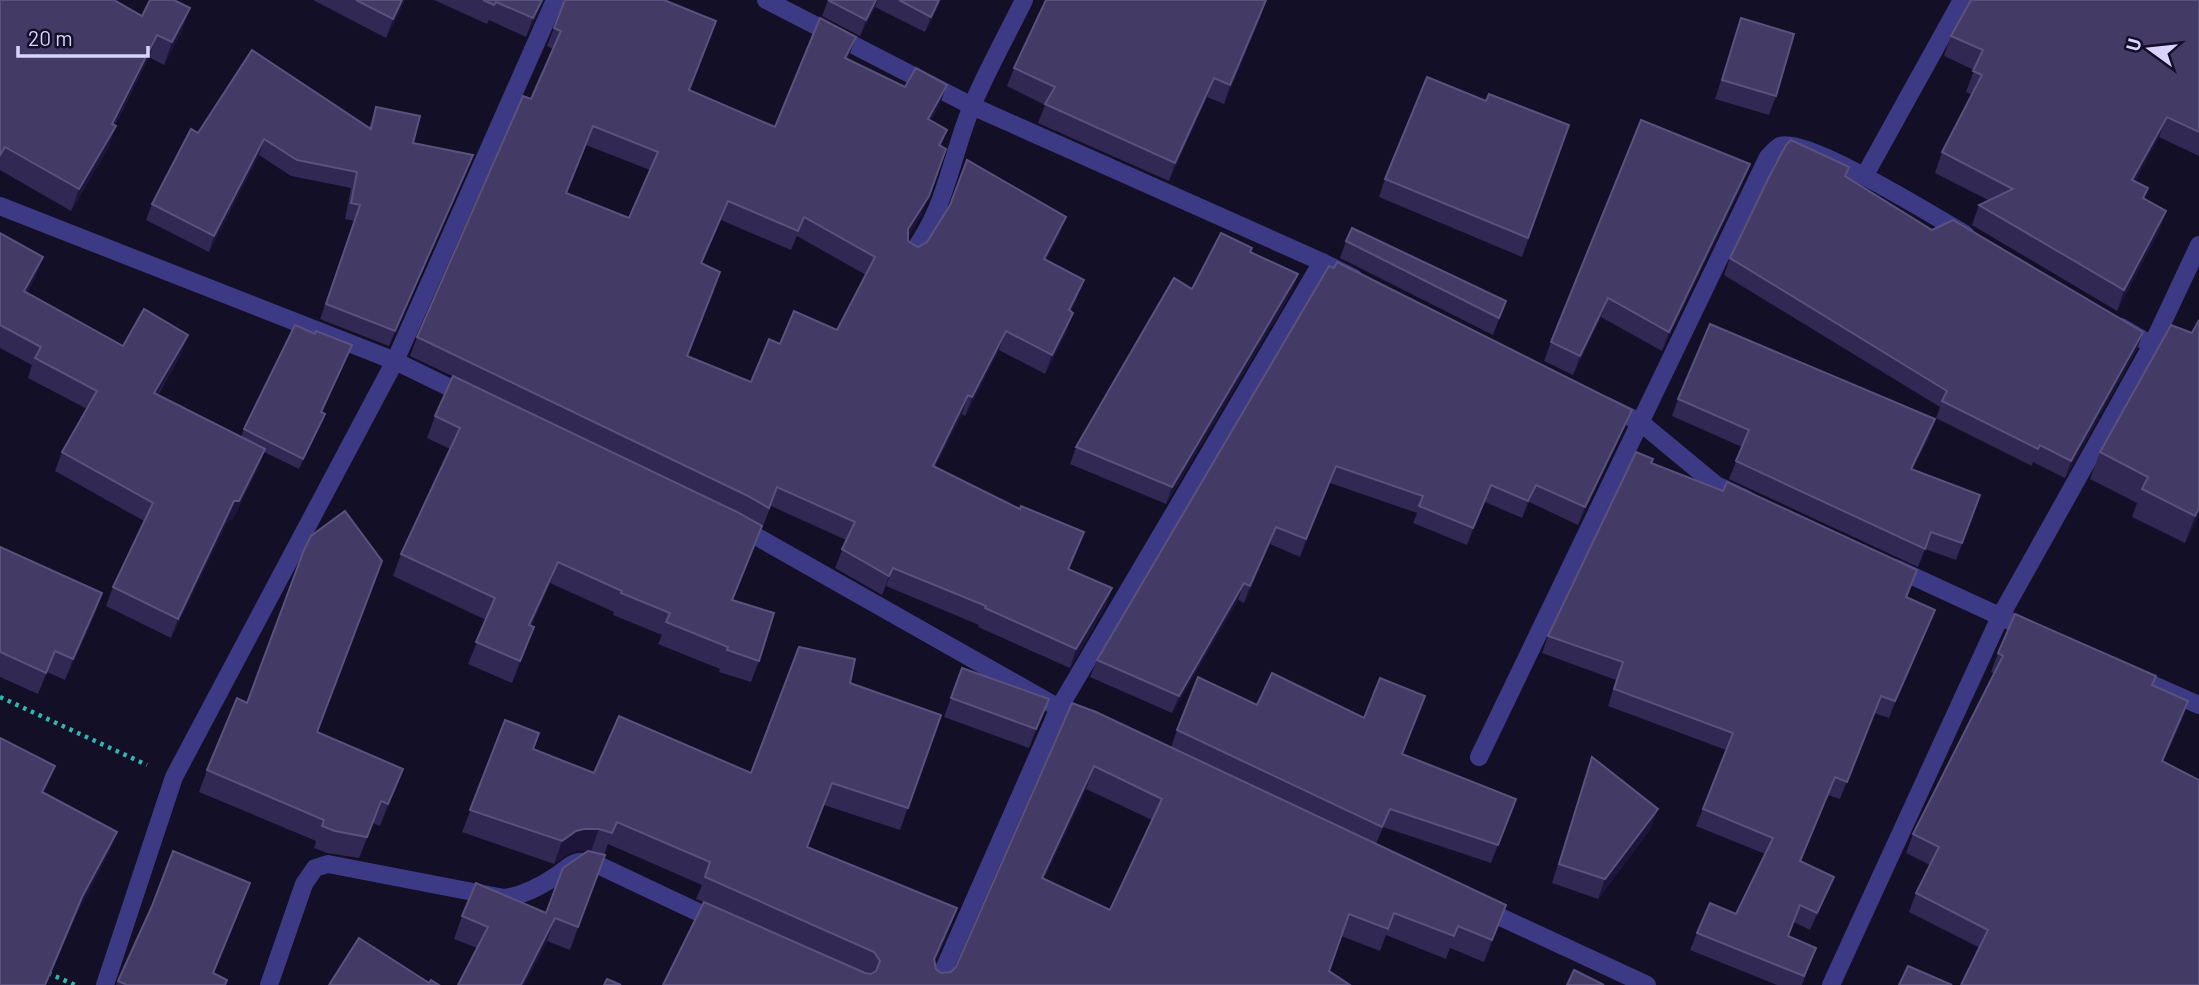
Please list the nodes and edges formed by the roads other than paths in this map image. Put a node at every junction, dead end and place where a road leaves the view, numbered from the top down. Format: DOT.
graph roads {
  1 [pos="555,0"];
  2 [pos="766,0"];
  3 [pos="1024,0"];
  4 [pos="1962,0"];
  5 [pos="972,106"];
  6 [pos="1866,175"];
  7 [pos="0,206"];
  8 [pos="1985,246"];
  9 [pos="2199,246"];
  10 [pos="911,254"];
  11 [pos="1322,262"];
  12 [pos="1371,287"];
  13 [pos="2104,317"];
  14 [pos="2152,345"];
  15 [pos="394,362"];
  16 [pos="1591,398"];
  17 [pos="482,404"];
  18 [pos="1640,422"];
  19 [pos="1765,508"];
  20 [pos="721,518"];
  21 [pos="1877,559"];
  22 [pos="2000,617"];
  23 [pos="2051,639"];
  24 [pos="2115,668"];
  25 [pos="2199,705"];
  26 [pos="1059,708"];
  27 [pos="1109,732"];
  28 [pos="1479,757"];
  29 [pos="1471,903"];
  30 [pos="734,929"];
  31 [pos="105,985"];
  32 [pos="269,985"];
  33 [pos="937,985"];
  34 [pos="1647,985"];
  35 [pos="1831,985"];
  1 -- 15 [label="street"];
  2 -- 5 [label="street"];
  3 -- 5 [label="street"];
  4 -- 6 [label="street"];
  5 -- 10 [label="street"];
  5 -- 11 [label="street"];
  6 -- 8 [label="street"];
  6 -- 18 [label="street"];
  7 -- 15 [label="street"];
  9 -- 14 [label="street"];
  11 -- 12 [label="street"];
  11 -- 26 [label="street"];
  13 -- 14 [label="street"];
  14 -- 22 [label="street"];
  15 -- 17 [label="street"];
  15 -- 31 [label="street"];
  16 -- 18 [label="street"];
  18 -- 19 [label="street"];
  18 -- 28 [label="street"];
  20 -- 26 [label="street"];
  21 -- 22 [label="street"];
  22 -- 23 [label="street"];
  22 -- 35 [label="street"];
  24 -- 25 [label="street"];
  26 -- 27 [label="street"];
  26 -- 33 [label="street"];
  29 -- 34 [label="street"];
  30 -- 32 [label="street"];
}
